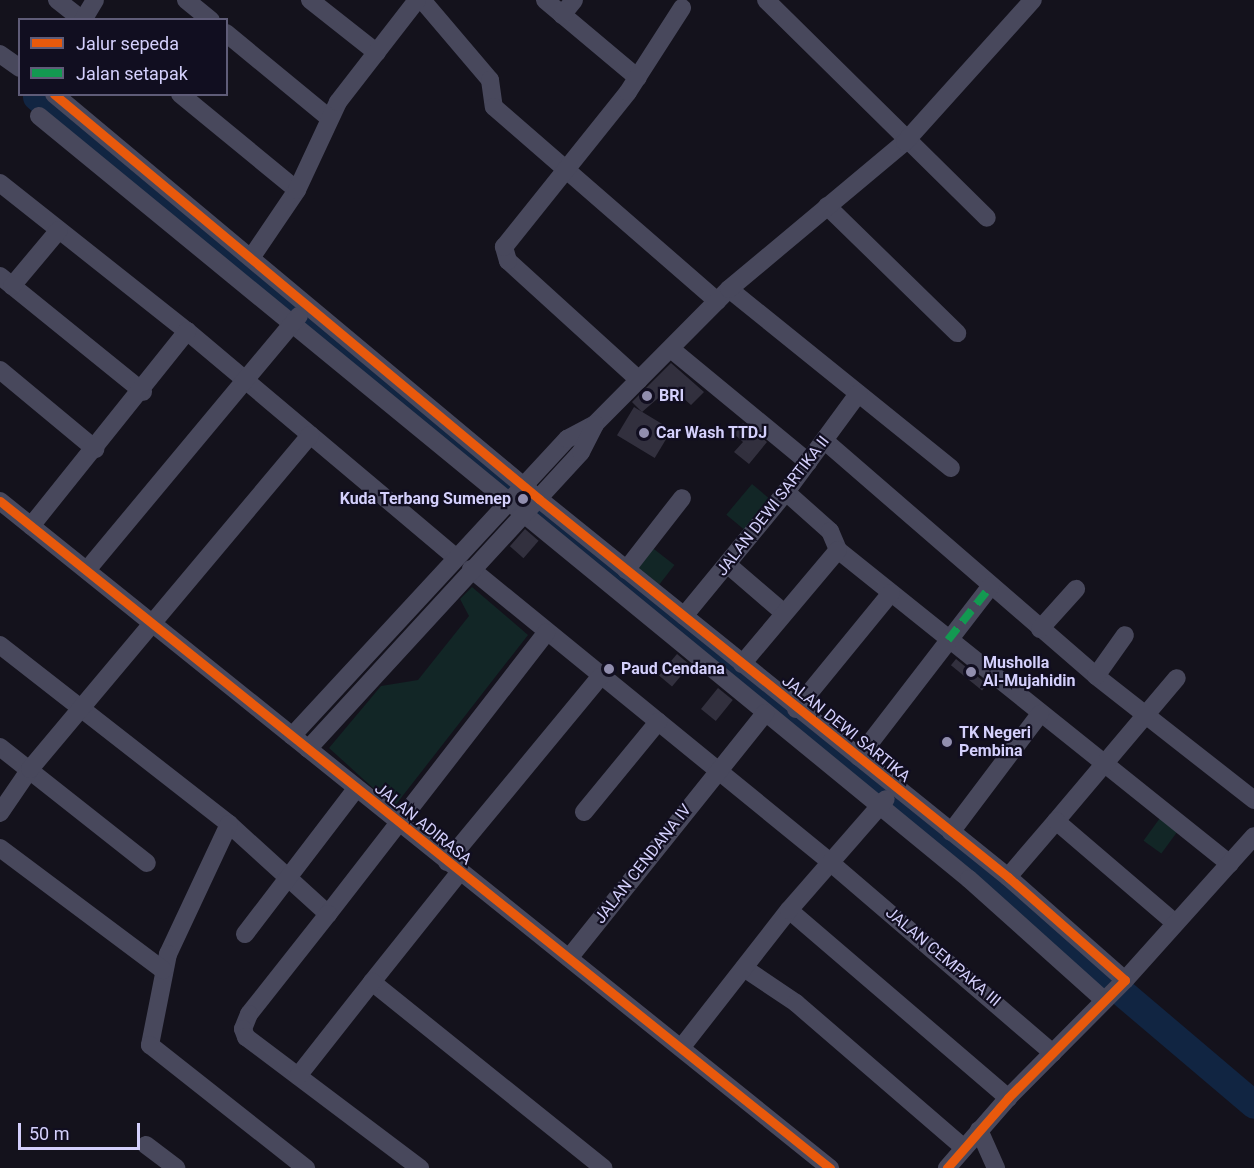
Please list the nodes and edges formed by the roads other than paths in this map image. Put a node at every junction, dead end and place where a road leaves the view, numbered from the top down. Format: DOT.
graph roads {
  1 [pos="57,0"];
  2 [pos="95,0"];
  3 [pos="186,0"];
  4 [pos="310,0"];
  5 [pos="417,0"];
  6 [pos="422,0"];
  7 [pos="545,0"];
  8 [pos="574,0"];
  9 [pos="766,0"];
  10 [pos="1033,0"];
  11 [pos="682,8"];
  12 [pos="562,15"];
  13 [pos="82,18"];
  14 [pos="84,18"];
  15 [pos="208,18"];
  16 [pos="228,35"];
  17 [pos="377,53"];
  18 [pos="0,54"];
  19 [pos="18,67"];
  20 [pos="638,78"];
  21 [pos="56,96"];
  22 [pos="182,96"];
  23 [pos="39,116"];
  24 [pos="329,118"];
  25 [pos="905,142"];
  26 [pos="568,168"];
  27 [pos="0,183"];
  28 [pos="297,189"];
  29 [pos="827,206"];
  30 [pos="987,218"];
  31 [pos="59,230"];
  32 [pos="251,258"];
  33 [pos="6,281"];
  34 [pos="723,295"];
  35 [pos="306,307"];
  36 [pos="293,324"];
  37 [pos="187,331"];
  38 [pos="957,333"];
  39 [pos="671,350"];
  40 [pos="0,370"];
  41 [pos="245,379"];
  42 [pos="639,380"];
  43 [pos="143,392"];
  44 [pos="858,394"];
  45 [pos="595,424"];
  46 [pos="310,435"];
  47 [pos="825,441"];
  48 [pos="95,449"];
  49 [pos="808,462"];
  50 [pos="951,468"];
  51 [pos="524,485"];
  52 [pos="786,492"];
  53 [pos="682,498"];
  54 [pos="539,499"];
  55 [pos="508,500"];
  56 [pos="0,501"];
  57 [pos="522,516"];
  58 [pos="32,526"];
  59 [pos="838,550"];
  60 [pos="454,556"];
  61 [pos="727,564"];
  62 [pos="471,569"];
  63 [pos="87,570"];
  64 [pos="626,570"];
  65 [pos="990,587"];
  66 [pos="1076,590"];
  67 [pos="891,593"];
  68 [pos="784,613"];
  69 [pos="684,616"];
  70 [pos="150,623"];
  71 [pos="1040,628"];
  72 [pos="546,633"];
  73 [pos="1125,635"];
  74 [pos="948,640"];
  75 [pos="0,645"];
  76 [pos="742,664"];
  77 [pos="600,676"];
  78 [pos="1096,676"];
  79 [pos="1178,678"];
  80 [pos="83,708"];
  81 [pos="796,709"];
  82 [pos="765,713"];
  83 [pos="1040,714"];
  84 [pos="1146,714"];
  85 [pos="658,722"];
  86 [pos="292,736"];
  87 [pos="0,747"];
  88 [pos="308,749"];
  89 [pos="859,757"];
  90 [pos="1102,766"];
  91 [pos="30,769"];
  92 [pos="716,770"];
  93 [pos="896,788"];
  94 [pos="356,789"];
  95 [pos="1254,800"];
  96 [pos="879,807"];
  97 [pos="584,812"];
  98 [pos="0,813"];
  99 [pos="399,821"];
  100 [pos="1056,821"];
  101 [pos="229,824"];
  102 [pos="951,831"];
  103 [pos="1254,836"];
  104 [pos="0,848"];
  105 [pos="147,863"];
  106 [pos="831,863"];
  107 [pos="1230,864"];
  108 [pos="453,868"];
  109 [pos="287,874"];
  110 [pos="1008,878"];
  111 [pos="789,910"];
  112 [pos="328,914"];
  113 [pos="1175,923"];
  114 [pos="245,934"];
  115 [pos="569,958"];
  116 [pos="744,968"];
  117 [pos="163,970"];
  118 [pos="372,982"];
  119 [pos="1122,983"];
  120 [pos="1104,1000"];
  121 [pos="681,1048"];
  122 [pos="1053,1053"];
  123 [pos="298,1076"];
  124 [pos="1008,1098"];
  125 [pos="979,1130"];
  126 [pos="146,1144"];
  127 [pos="963,1148"];
  128 [pos="176,1168"];
  129 [pos="306,1168"];
  130 [pos="420,1168"];
  131 [pos="603,1168"];
  132 [pos="830,1168"];
  133 [pos="947,1168"];
  134 [pos="996,1168"];
  1 -- 13 [label="street"];
  2 -- 14 [label="street"];
  3 -- 15 [label="street"];
  4 -- 17 [label="street"];
  5 -- 17 [label="street"];
  6 -- 26 [label="street"];
  7 -- 12 [label="street"];
  8 -- 12 [label="street"];
  9 -- 25 [label="street"];
  10 -- 25 [label="street"];
  11 -- 20 [label="street"];
  12 -- 20 [label="street"];
  16 -- 24 [label="street"];
  17 -- 24 [label="street"];
  18 -- 19 [label="street"];
  20 -- 26 [label="street"];
  21 -- 32 [label="street, JALAN DEWI SARTIKA"];
  22 -- 28 [label="street"];
  23 -- 36 [label="street"];
  24 -- 28 [label="street"];
  25 -- 29 [label="street"];
  25 -- 30 [label="street"];
  26 -- 34 [label="street"];
  26 -- 42 [label="street"];
  27 -- 31 [label="street"];
  28 -- 32 [label="street"];
  29 -- 34 [label="street"];
  29 -- 38 [label="street"];
  31 -- 33 [label="street"];
  31 -- 37 [label="street"];
  32 -- 35 [label="street, JALAN DEWI SARTIKA"];
  33 -- 43 [label="street"];
  34 -- 39 [label="street"];
  34 -- 44 [label="street"];
  35 -- 36 [label="street"];
  35 -- 51 [label="street, JALAN DEWI SARTIKA"];
  36 -- 41 [label="street"];
  36 -- 55 [label="street"];
  37 -- 41 [label="street"];
  37 -- 43 [label="street"];
  39 -- 42 [label="street"];
  39 -- 49 [label="street"];
  40 -- 48 [label="street"];
  41 -- 46 [label="street"];
  41 -- 63 [label="street"];
  42 -- 45 [label="street"];
  43 -- 48 [label="street"];
  44 -- 47 [label="street, JALAN DEWI SARTIKA II"];
  44 -- 50 [label="street"];
  45 -- 51 [label="street"];
  45 -- 54 [label="street"];
  46 -- 60 [label="street"];
  46 -- 70 [label="street"];
  47 -- 49 [label="street, JALAN DEWI SARTIKA II"];
  47 -- 65 [label="street"];
  48 -- 58 [label="street"];
  49 -- 52 [label="street, JALAN DEWI SARTIKA II"];
  51 -- 54 [label="street, JALAN DEWI SARTIKA"];
  51 -- 55 [label="street"];
  52 -- 59 [label="street"];
  52 -- 61 [label="street, JALAN DEWI SARTIKA II"];
  53 -- 64 [label="street"];
  54 -- 57 [label="street"];
  54 -- 64 [label="street, JALAN DEWI SARTIKA"];
  55 -- 57 [label="street"];
  55 -- 60 [label="street"];
  56 -- 58 [label="street, JALAN ADIRASA"];
  57 -- 62 [label="street"];
  57 -- 82 [label="street"];
  58 -- 63 [label="street, JALAN ADIRASA"];
  59 -- 67 [label="street"];
  59 -- 68 [label="street"];
  60 -- 86 [label="street"];
  61 -- 68 [label="street"];
  61 -- 69 [label="street, JALAN DEWI SARTIKA II"];
  62 -- 72 [label="street, JALAN CEMPAKA III"];
  62 -- 88 [label="street"];
  63 -- 70 [label="street, JALAN ADIRASA"];
  64 -- 69 [label="street, JALAN DEWI SARTIKA"];
  65 -- 71 [label="street"];
  65 -- 74 [label="street"];
  66 -- 71 [label="street"];
  67 -- 74 [label="street"];
  67 -- 81 [label="street"];
  68 -- 76 [label="street"];
  69 -- 76 [label="street, JALAN DEWI SARTIKA"];
  70 -- 80 [label="street"];
  70 -- 86 [label="street, JALAN ADIRASA"];
  71 -- 78 [label="street"];
  72 -- 77 [label="street, JALAN CEMPAKA III"];
  72 -- 99 [label="street"];
  73 -- 78 [label="street"];
  74 -- 83 [label="street"];
  74 -- 89 [label="street"];
  75 -- 80 [label="street"];
  76 -- 81 [label="street, JALAN DEWI SARTIKA"];
  77 -- 85 [label="street, JALAN CEMPAKA III"];
  77 -- 108 [label="street"];
  78 -- 84 [label="street"];
  79 -- 84 [label="street"];
  80 -- 91 [label="street"];
  80 -- 101 [label="street"];
  81 -- 89 [label="street, JALAN DEWI SARTIKA"];
  82 -- 92 [label="street, JALAN CENDANA IV"];
  82 -- 96 [label="street"];
  83 -- 90 [label="street"];
  83 -- 102 [label="street"];
  84 -- 90 [label="street"];
  84 -- 95 [label="street"];
  85 -- 92 [label="street, JALAN CEMPAKA III"];
  85 -- 97 [label="street"];
  86 -- 88 [label="street, JALAN ADIRASA"];
  87 -- 91 [label="street"];
  88 -- 94 [label="street, JALAN ADIRASA"];
  89 -- 93 [label="street, JALAN DEWI SARTIKA"];
  90 -- 100 [label="street"];
  90 -- 107 [label="street"];
  91 -- 98 [label="street"];
  91 -- 105 [label="street"];
  92 -- 106 [label="street, JALAN CEMPAKA III"];
  92 -- 115 [label="street, JALAN CENDANA IV"];
  93 -- 96 [label="street"];
  93 -- 102 [label="street, JALAN DEWI SARTIKA"];
  94 -- 99 [label="street, JALAN ADIRASA"];
  94 -- 109 [label="street"];
  96 -- 106 [label="street"];
  96 -- 120 [label="street"];
  99 -- 108 [label="street, JALAN ADIRASA"];
  99 -- 112 [label="street"];
  100 -- 110 [label="street"];
  100 -- 113 [label="street"];
  101 -- 109 [label="street"];
  101 -- 117 [label="street"];
  102 -- 110 [label="street, JALAN DEWI SARTIKA"];
  103 -- 107 [label="street"];
  104 -- 117 [label="street"];
  106 -- 111 [label="street"];
  106 -- 122 [label="street, JALAN CEMPAKA III"];
  107 -- 113 [label="street"];
  108 -- 115 [label="street, JALAN ADIRASA"];
  108 -- 118 [label="street"];
  109 -- 112 [label="street"];
  109 -- 114 [label="street"];
  110 -- 119 [label="street, JALAN DEWI SARTIKA"];
  111 -- 116 [label="street"];
  111 -- 124 [label="street"];
  112 -- 123 [label="street"];
  113 -- 119 [label="street"];
  115 -- 121 [label="street, JALAN ADIRASA"];
  116 -- 121 [label="street"];
  116 -- 127 [label="street"];
  117 -- 129 [label="street"];
  118 -- 123 [label="street"];
  118 -- 131 [label="street"];
  119 -- 120 [label="street"];
  120 -- 122 [label="street"];
  121 -- 132 [label="street, JALAN ADIRASA"];
  122 -- 124 [label="street"];
  123 -- 130 [label="street"];
  124 -- 125 [label="street"];
  125 -- 127 [label="street"];
  125 -- 134 [label="street"];
  126 -- 128 [label="street"];
  127 -- 133 [label="street"];
}
